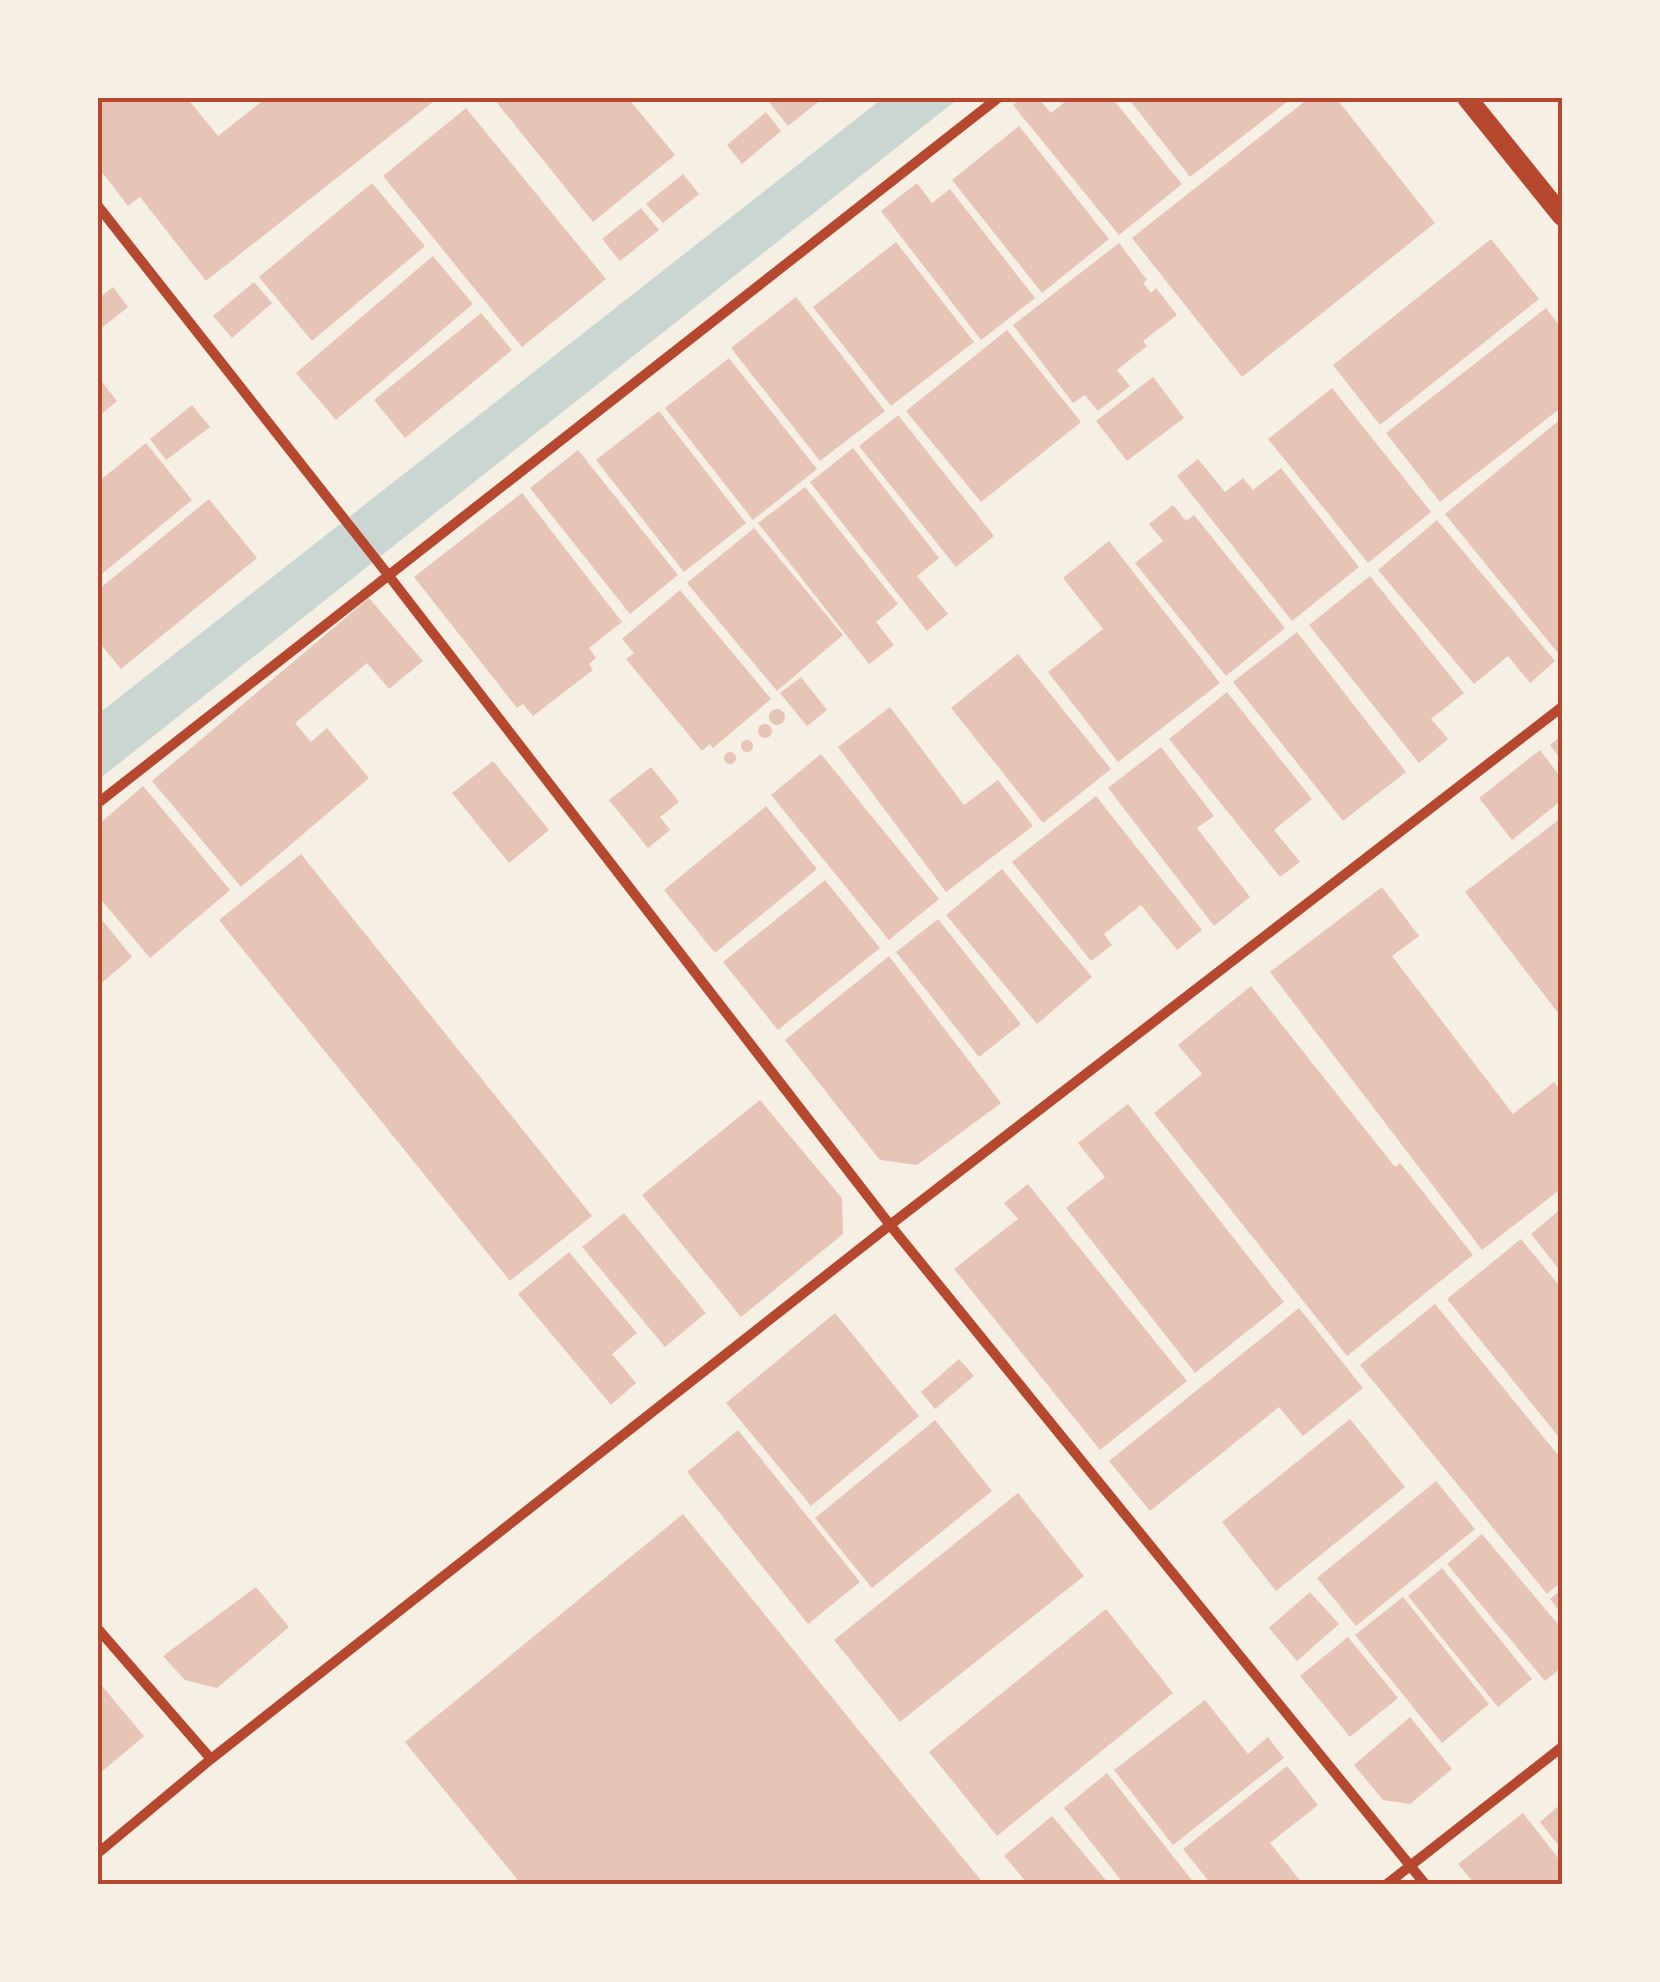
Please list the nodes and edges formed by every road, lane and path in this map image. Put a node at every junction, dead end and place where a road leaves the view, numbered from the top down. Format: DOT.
graph roads {
  1 [pos="998,98"];
  2 [pos="1467,98"];
  3 [pos="98,206"];
  4 [pos="1562,216"];
  5 [pos="384,571"];
  6 [pos="1562,707"];
  7 [pos="98,803"];
  8 [pos="890,1225"];
  9 [pos="98,1629"];
  10 [pos="1562,1748"];
  11 [pos="210,1759"];
  12 [pos="98,1853"];
  13 [pos="1410,1866"];
  14 [pos="1387,1884"];
  15 [pos="1425,1884"];
  1 -- 5 [label="street"];
  2 -- 4 [label="main road"];
  3 -- 5 [label="street"];
  5 -- 7 [label="street"];
  5 -- 8 [label="street"];
  6 -- 8 [label="street"];
  8 -- 11 [label="street"];
  8 -- 13 [label="street"];
  9 -- 11 [label="street"];
  10 -- 13 [label="street"];
  11 -- 12 [label="street"];
  13 -- 14 [label="street"];
  13 -- 15 [label="street"];
}
